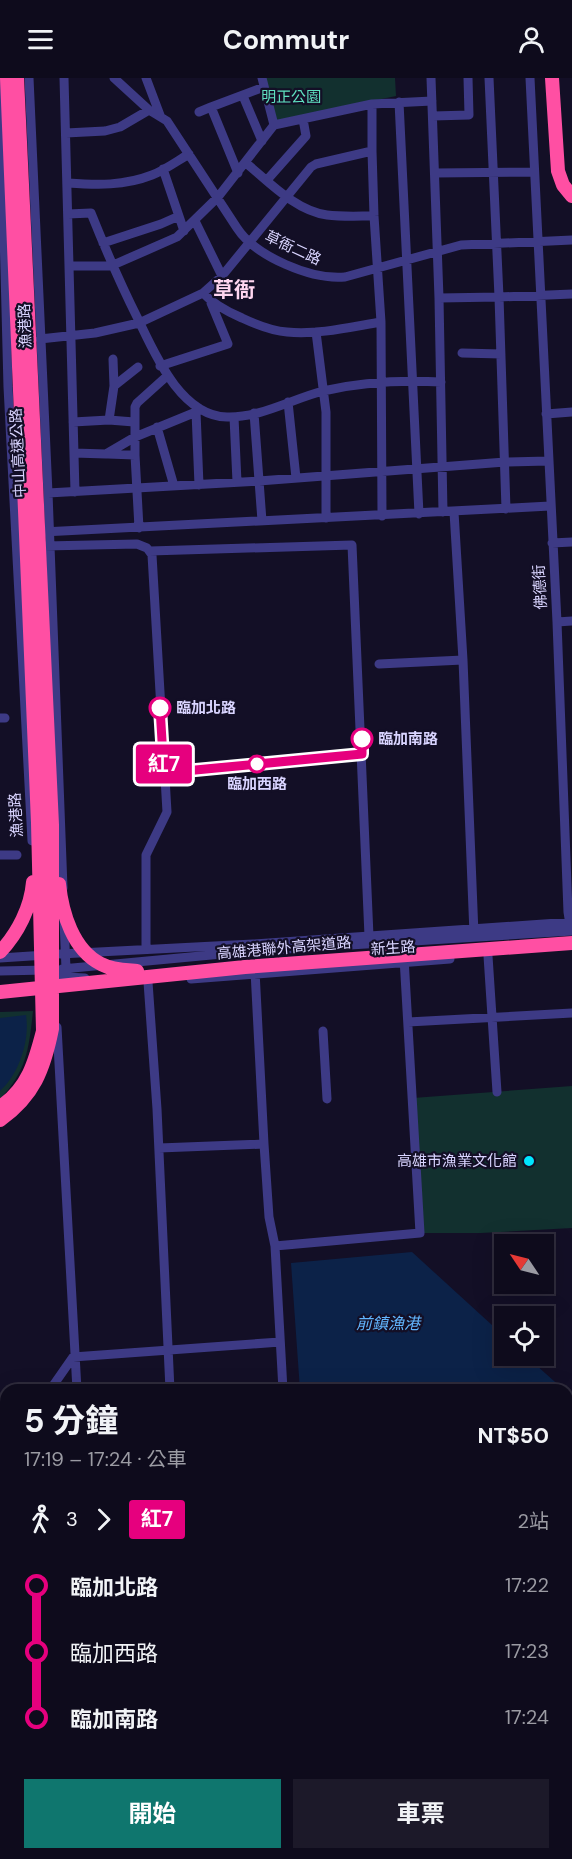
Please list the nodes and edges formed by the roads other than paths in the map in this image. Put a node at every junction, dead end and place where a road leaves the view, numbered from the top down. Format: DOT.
graph roads {
  1 [pos="0,78"];
  2 [pos="7,78"];
  3 [pos="17,78"];
  4 [pos="29,78"];
  5 [pos="64,78"];
  6 [pos="114,78"];
  7 [pos="146,78"];
  8 [pos="431,78"];
  9 [pos="468,78"];
  10 [pos="489,78"];
  11 [pos="530,78"];
  12 [pos="552,78"];
  13 [pos="561,78"];
  14 [pos="263,83"];
  15 [pos="243,96"];
  16 [pos="432,101"];
  17 [pos="399,102"];
  18 [pos="372,104"];
  19 [pos="211,107"];
  20 [pos="149,110"];
  21 [pos="200,112"];
  22 [pos="160,115"];
  23 [pos="433,116"];
  24 [pos="303,119"];
  25 [pos="274,125"];
  26 [pos="66,133"];
  27 [pos="262,141"];
  28 [pos="372,151"];
  29 [pos="189,154"];
  30 [pos="246,163"];
  31 [pos="163,169"];
  32 [pos="534,171"];
  33 [pos="493,172"];
  34 [pos="238,173"];
  35 [pos="435,174"];
  36 [pos="267,180"];
  37 [pos="572,181"];
  38 [pos="68,183"];
  39 [pos="286,196"];
  40 [pos="572,196"];
  41 [pos="218,197"];
  42 [pos="68,214"];
  43 [pos="179,216"];
  44 [pos="374,216"];
  45 [pos="195,221"];
  46 [pos="184,231"];
  47 [pos="572,240"];
  48 [pos="538,242"];
  49 [pos="103,243"];
  50 [pos="249,243"];
  51 [pos="496,243"];
  52 [pos="437,252"];
  53 [pos="406,261"];
  54 [pos="70,266"];
  55 [pos="111,266"];
  56 [pos="378,269"];
  57 [pos="222,276"];
  58 [pos="203,293"];
  59 [pos="572,294"];
  60 [pos="540,296"];
  61 [pos="499,297"];
  62 [pos="439,298"];
  63 [pos="212,303"];
  64 [pos="381,322"];
  65 [pos="139,323"];
  66 [pos="316,332"];
  67 [pos="71,336"];
  68 [pos="40,339"];
  69 [pos="462,353"];
  70 [pos="501,354"];
  71 [pos="113,359"];
  72 [pos="160,366"];
  73 [pos="138,367"];
  74 [pos="167,376"];
  75 [pos="413,381"];
  76 [pos="382,382"];
  77 [pos="441,382"];
  78 [pos="114,386"];
  79 [pos="4,387"];
  80 [pos="42,388"];
  81 [pos="323,391"];
  82 [pos="288,402"];
  83 [pos="197,410"];
  84 [pos="572,412"];
  85 [pos="254,413"];
  86 [pos="546,414"];
  87 [pos="234,417"];
  88 [pos="109,420"];
  89 [pos="73,422"];
  90 [pos="134,422"];
  91 [pos="157,427"];
  92 [pos="135,437"];
  93 [pos="74,453"];
  94 [pos="106,454"];
  95 [pos="135,455"];
  96 [pos="548,461"];
  97 [pos="505,462"];
  98 [pos="442,467"];
  99 [pos="417,470"];
  100 [pos="382,472"];
  101 [pos="326,476"];
  102 [pos="296,478"];
  103 [pos="259,481"];
  104 [pos="237,482"];
  105 [pos="199,485"];
  106 [pos="174,486"];
  107 [pos="137,489"];
  108 [pos="75,492"];
  109 [pos="48,494"];
  110 [pos="550,506"];
  111 [pos="506,510"];
  112 [pos="454,512"];
  113 [pos="443,513"];
  114 [pos="419,514"];
  115 [pos="382,516"];
  116 [pos="326,518"];
  117 [pos="262,521"];
  118 [pos="139,528"];
  119 [pos="49,532"];
  120 [pos="16,533"];
  121 [pos="572,542"];
  122 [pos="552,543"];
  123 [pos="49,546"];
  124 [pos="16,547"];
  125 [pos="150,551"];
  126 [pos="572,621"];
  127 [pos="557,622"];
  128 [pos="463,660"];
  129 [pos="379,664"];
  130 [pos="362,754"];
  131 [pos="567,764"];
  132 [pos="164,773"];
  133 [pos="45,824"];
  134 [pos="0,855"];
  135 [pos="18,855"];
  136 [pos="571,924"];
  137 [pos="474,930"];
  138 [pos="368,933"];
  139 [pos="402,934"];
  140 [pos="572,937"];
  141 [pos="572,943"];
  142 [pos="253,945"];
  143 [pos="146,948"];
  144 [pos="572,949"];
  145 [pos="38,953"];
  146 [pos="0,954"];
  147 [pos="488,956"];
  148 [pos="65,958"];
  149 [pos="404,962"];
  150 [pos="0,971"];
  151 [pos="137,971"];
  152 [pos="38,973"];
  153 [pos="54,973"];
  154 [pos="255,975"];
  155 [pos="0,976"];
  156 [pos="148,982"];
  157 [pos="0,984"];
  158 [pos="0,992"];
  159 [pos="572,1013"];
  160 [pos="492,1018"];
  161 [pos="408,1022"];
  162 [pos="323,1031"];
  163 [pos="497,1092"];
  164 [pos="327,1100"];
  165 [pos="0,1107"];
  166 [pos="0,1120"];
  167 [pos="264,1144"];
  168 [pos="159,1148"];
  169 [pos="275,1246"];
  170 [pos="280,1342"];
  171 [pos="168,1352"];
  172 [pos="74,1357"];
  173 [pos="54,1384"];
  174 [pos="76,1384"];
  175 [pos="170,1384"];
  176 [pos="282,1384"];
  1 -- 79 [label="street, 漁港路"];
  2 -- 133 [label="highway, 中山高速公路"];
  3 -- 133 [label="highway, 中山高速公路"];
  4 -- 68 [label="street, 漁港路"];
  5 -- 26 [label="street"];
  6 -- 20 [label="street, 草衙二路"];
  7 -- 22 [label="street"];
  8 -- 16 [label="street"];
  9 -- 23 [label="street"];
  10 -- 33 [label="street"];
  11 -- 32 [label="street, 佛德街"];
  12 -- 40 [label="highway"];
  13 -- 37 [label="highway"];
  14 -- 15 [label="street"];
  14 -- 25 [label="street"];
  15 -- 19 [label="street"];
  15 -- 27 [label="street"];
  16 -- 17 [label="street"];
  16 -- 23 [label="street"];
  17 -- 18 [label="street"];
  17 -- 53 [label="street"];
  18 -- 24 [label="street"];
  18 -- 28 [label="street"];
  19 -- 21 [label="street"];
  19 -- 34 [label="street"];
  20 -- 22 [label="street, 草衙二路"];
  20 -- 26 [label="street"];
  22 -- 29 [label="street, 草衙二路"];
  23 -- 35 [label="street"];
  24 -- 25 [label="street"];
  24 -- 36 [label="street"];
  25 -- 27 [label="street"];
  26 -- 38 [label="street"];
  27 -- 30 [label="street"];
  28 -- 39 [label="street"];
  28 -- 44 [label="street"];
  29 -- 31 [label="street"];
  29 -- 41 [label="street, 草衙二路"];
  30 -- 34 [label="street"];
  30 -- 36 [label="street"];
  31 -- 38 [label="street"];
  31 -- 43 [label="street"];
  32 -- 33 [label="street"];
  32 -- 48 [label="street, 佛德街"];
  33 -- 35 [label="street"];
  33 -- 51 [label="street"];
  34 -- 41 [label="street"];
  35 -- 52 [label="street"];
  36 -- 39 [label="street"];
  38 -- 42 [label="street"];
  39 -- 44 [label="street"];
  39 -- 50 [label="street"];
  41 -- 45 [label="street"];
  41 -- 50 [label="street, 草衙二路"];
  42 -- 49 [label="street"];
  42 -- 54 [label="street"];
  43 -- 46 [label="street"];
  43 -- 49 [label="street"];
  44 -- 56 [label="street"];
  45 -- 46 [label="street"];
  45 -- 57 [label="street"];
  46 -- 55 [label="street"];
  47 -- 48 [label="street, 草衙二路"];
  48 -- 51 [label="street, 草衙二路"];
  48 -- 60 [label="street, 佛德街"];
  49 -- 55 [label="street"];
  50 -- 56 [label="street, 草衙二路"];
  50 -- 57 [label="street"];
  51 -- 52 [label="street, 草衙二路"];
  51 -- 61 [label="street"];
  52 -- 53 [label="street, 草衙二路"];
  52 -- 62 [label="street"];
  53 -- 56 [label="street, 草衙二路"];
  53 -- 75 [label="street"];
  54 -- 55 [label="street"];
  54 -- 67 [label="street"];
  55 -- 65 [label="street"];
  56 -- 64 [label="street"];
  57 -- 58 [label="street"];
  58 -- 63 [label="street"];
  58 -- 65 [label="street"];
  59 -- 60 [label="street"];
  60 -- 61 [label="street"];
  60 -- 86 [label="street, 佛德街"];
  61 -- 62 [label="street"];
  61 -- 70 [label="street"];
  62 -- 77 [label="street"];
  63 -- 66 [label="street"];
  63 -- 72 [label="street"];
  64 -- 66 [label="street"];
  64 -- 76 [label="street"];
  65 -- 67 [label="street"];
  65 -- 72 [label="street"];
  66 -- 81 [label="street"];
  67 -- 68 [label="street"];
  67 -- 89 [label="street"];
  68 -- 80 [label="street, 漁港路"];
  69 -- 70 [label="street"];
  70 -- 97 [label="street"];
  71 -- 78 [label="street"];
  72 -- 74 [label="street"];
  73 -- 78 [label="street"];
  74 -- 83 [label="street"];
  74 -- 90 [label="street"];
  75 -- 76 [label="street"];
  75 -- 77 [label="street"];
  75 -- 99 [label="street"];
  76 -- 81 [label="street"];
  76 -- 100 [label="street"];
  77 -- 98 [label="street"];
  78 -- 88 [label="street"];
  79 -- 80 [label="street"];
  79 -- 120 [label="street, 漁港路"];
  80 -- 109 [label="street, 漁港路"];
  81 -- 82 [label="street"];
  81 -- 101 [label="street"];
  82 -- 85 [label="street"];
  82 -- 102 [label="street"];
  83 -- 87 [label="street"];
  83 -- 91 [label="street"];
  83 -- 105 [label="street"];
  84 -- 86 [label="street"];
  85 -- 87 [label="street"];
  85 -- 103 [label="street"];
  86 -- 96 [label="street, 佛德街"];
  87 -- 104 [label="street"];
  88 -- 89 [label="street"];
  88 -- 90 [label="street"];
  89 -- 93 [label="street"];
  90 -- 92 [label="street"];
  91 -- 92 [label="street"];
  91 -- 106 [label="street"];
  92 -- 94 [label="street"];
  92 -- 95 [label="street"];
  93 -- 94 [label="street"];
  93 -- 108 [label="street"];
  94 -- 95 [label="street"];
  95 -- 107 [label="street"];
  96 -- 97 [label="street"];
  96 -- 110 [label="street, 佛德街"];
  97 -- 98 [label="street"];
  97 -- 111 [label="street"];
  98 -- 99 [label="street"];
  98 -- 113 [label="street"];
  99 -- 100 [label="street"];
  99 -- 114 [label="street"];
  100 -- 101 [label="street"];
  100 -- 115 [label="street"];
  101 -- 102 [label="street"];
  101 -- 116 [label="street"];
  102 -- 103 [label="street"];
  103 -- 104 [label="street"];
  103 -- 117 [label="street"];
  104 -- 105 [label="street"];
  105 -- 106 [label="street"];
  106 -- 107 [label="street"];
  107 -- 108 [label="street"];
  107 -- 118 [label="street"];
  108 -- 109 [label="street"];
  109 -- 119 [label="street, 漁港路"];
  110 -- 111 [label="street"];
  110 -- 122 [label="street, 佛德街"];
  111 -- 112 [label="street"];
  112 -- 113 [label="street"];
  112 -- 128 [label="street"];
  113 -- 114 [label="street"];
  114 -- 115 [label="street"];
  115 -- 116 [label="street"];
  116 -- 117 [label="street"];
  117 -- 118 [label="street"];
  118 -- 119 [label="street"];
  119 -- 120 [label="street"];
  119 -- 123 [label="street, 漁港路"];
  120 -- 124 [label="street, 漁港路"];
  121 -- 122 [label="street"];
  122 -- 127 [label="street, 佛德街"];
  123 -- 124 [label="street"];
  123 -- 125 [label="street"];
  123 -- 148 [label="street, 漁港路"];
  124 -- 145 [label="street, 漁港路"];
  125 -- 130 [label="street"];
  125 -- 132 [label="street"];
  126 -- 127 [label="street"];
  127 -- 131 [label="street, 佛德街"];
  128 -- 129 [label="street"];
  128 -- 137 [label="street"];
  130 -- 132 [label="street"];
  130 -- 138 [label="street"];
  131 -- 136 [label="street, 佛德街"];
  132 -- 143 [label="street"];
  133 -- 146 [label="highway"];
  133 -- 151 [label="highway"];
  133 -- 165 [label="highway"];
  133 -- 166 [label="highway"];
  134 -- 135 [label="street"];
  136 -- 137 [label="street, 新生路"];
  137 -- 139 [label="street, 新生路"];
  138 -- 139 [label="street, 新生路"];
  138 -- 142 [label="street, 新生路"];
  139 -- 142 [label="street, 新生路"];
  139 -- 149 [label="street"];
  140 -- 151 [label="highway, 高雄港聯外高架道路"];
  141 -- 158 [label="highway, 高雄港聯外高架道路"];
  142 -- 143 [label="street, 新生路"];
  142 -- 148 [label="street, 新生路"];
  142 -- 154 [label="street"];
  143 -- 148 [label="street, 新生路"];
  144 -- 147 [label="street, 新生路"];
  145 -- 146 [label="street, 新生路"];
  145 -- 148 [label="street, 新生路"];
  145 -- 152 [label="street, 漁港路"];
  147 -- 149 [label="street, 新生路"];
  147 -- 160 [label="street"];
  148 -- 153 [label="street, 新生路"];
  149 -- 154 [label="street, 新生路"];
  149 -- 161 [label="street"];
  150 -- 152 [label="street, 新生路"];
  151 -- 157 [label="highway, 高雄港聯外高架道路"];
  152 -- 153 [label="street, 新生路"];
  152 -- 155 [label="street, 新生路"];
  153 -- 156 [label="street, 新生路"];
  153 -- 172 [label="street"];
  154 -- 156 [label="street, 新生路"];
  154 -- 167 [label="street"];
  156 -- 168 [label="street"];
  159 -- 160 [label="street"];
  160 -- 161 [label="street"];
  160 -- 163 [label="street"];
  161 -- 169 [label="street"];
  162 -- 164 [label="street"];
  167 -- 168 [label="street"];
  167 -- 169 [label="street"];
  168 -- 171 [label="street"];
  169 -- 170 [label="street"];
  170 -- 171 [label="street"];
  170 -- 176 [label="street"];
  171 -- 172 [label="street"];
  171 -- 175 [label="street"];
  172 -- 173 [label="street"];
  172 -- 174 [label="street"];
}
